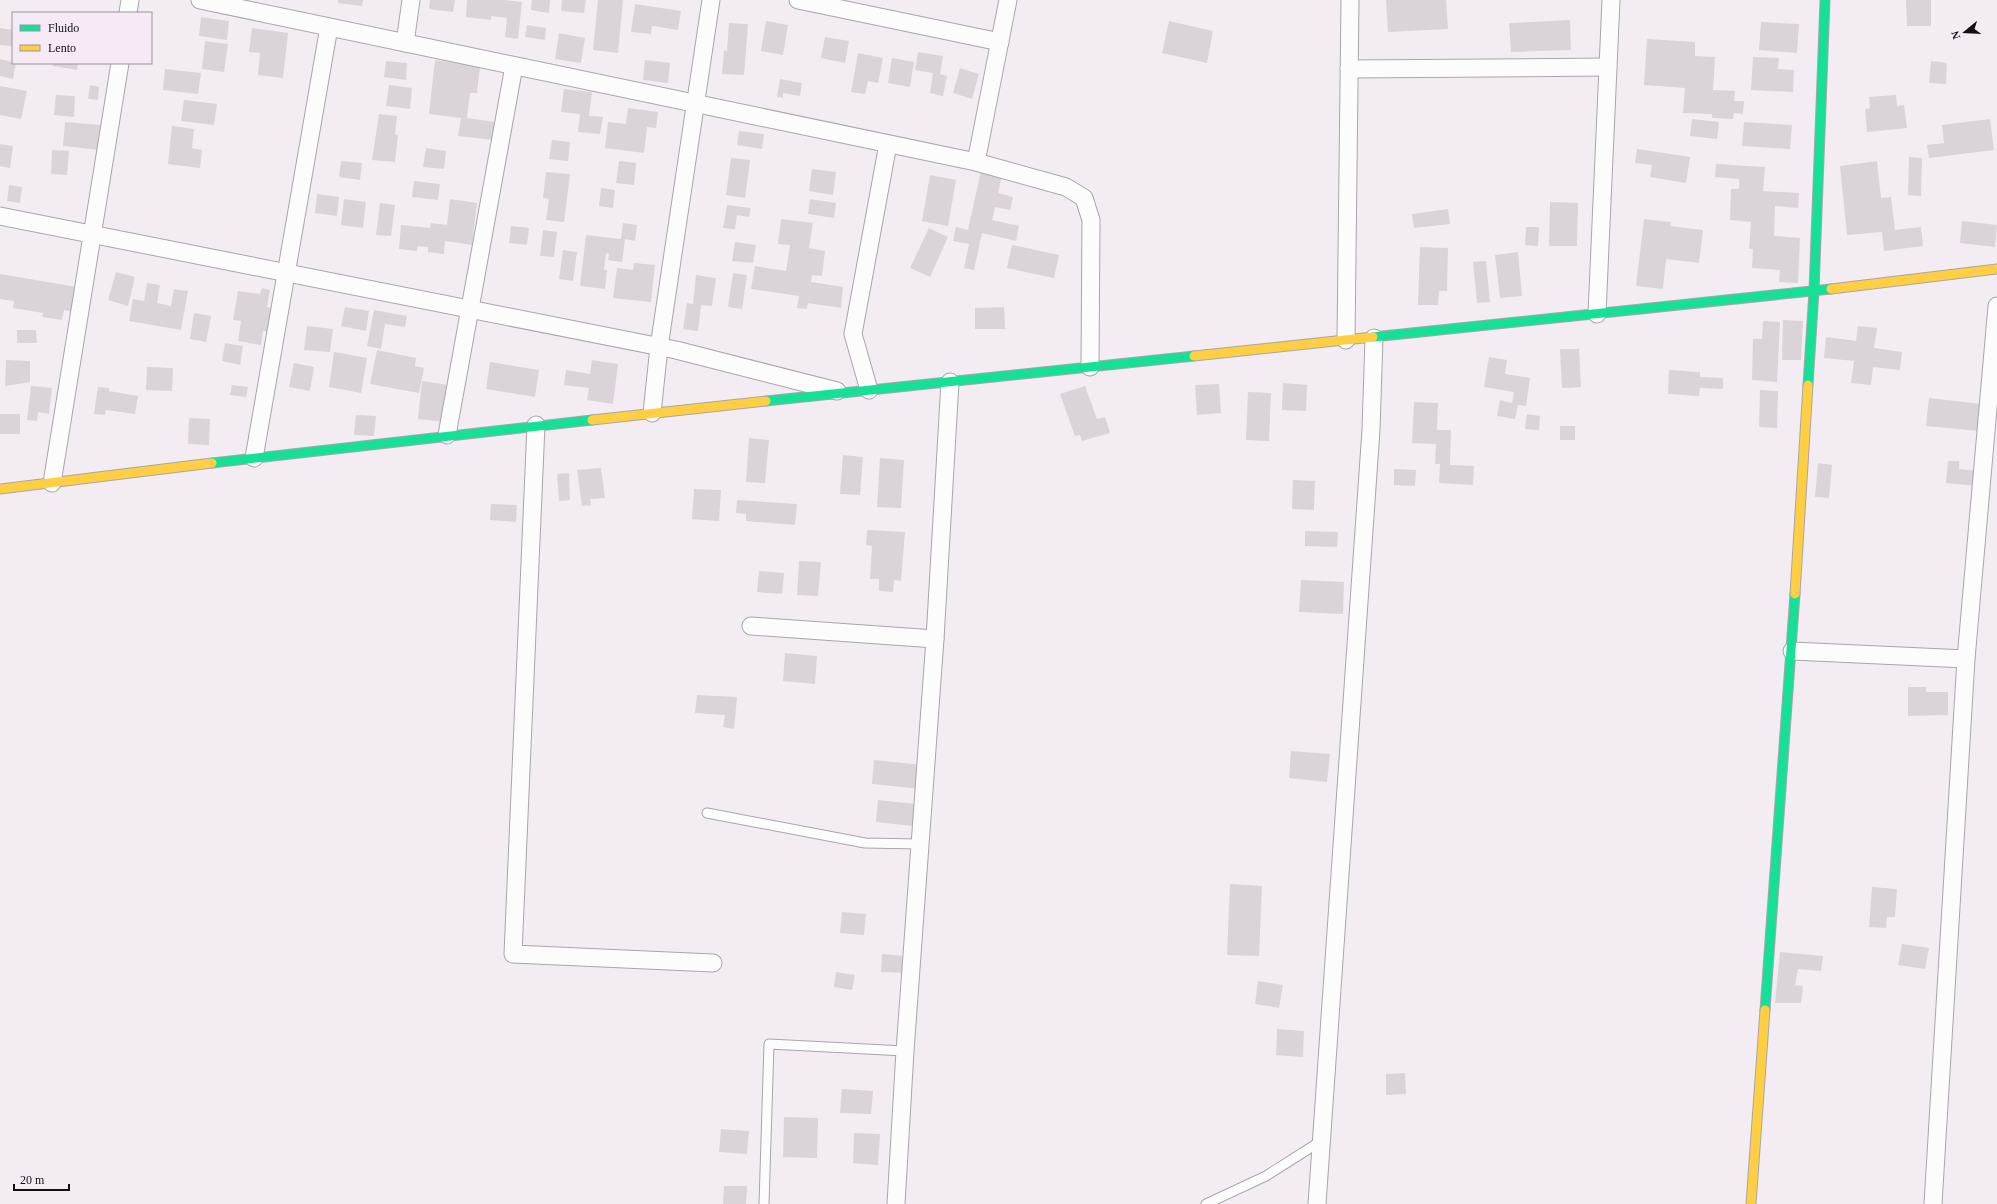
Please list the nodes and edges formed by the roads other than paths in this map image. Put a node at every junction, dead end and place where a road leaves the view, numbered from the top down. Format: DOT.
graph roads {
  1 [pos="130,0"];
  2 [pos="200,0"];
  3 [pos="411,0"];
  4 [pos="711,0"];
  5 [pos="798,0"];
  6 [pos="1008,0"];
  7 [pos="1350,0"];
  8 [pos="1611,0"];
  9 [pos="1825,0"];
  10 [pos="128,12"];
  11 [pos="330,27"];
  12 [pos="1000,42"];
  13 [pos="405,43"];
  14 [pos="120,64"];
  15 [pos="514,66"];
  16 [pos="1608,67"];
  17 [pos="1349,69"];
  18 [pos="696,104"];
  19 [pos="888,144"];
  20 [pos="976,162"];
  21 [pos="0,216"];
  22 [pos="92,234"];
  23 [pos="1997,269"];
  24 [pos="286,273"];
  25 [pos="1814,291"];
  26 [pos="1997,306"];
  27 [pos="470,309"];
  28 [pos="1596,314"];
  29 [pos="1374,338"];
  30 [pos="1346,340"];
  31 [pos="659,347"];
  32 [pos="1090,367"];
  33 [pos="950,382"];
  34 [pos="869,390"];
  35 [pos="844,393"];
  36 [pos="652,413"];
  37 [pos="536,425"];
  38 [pos="447,435"];
  39 [pos="254,458"];
  40 [pos="52,483"];
  41 [pos="0,489"];
  42 [pos="751,626"];
  43 [pos="935,639"];
  44 [pos="1792,651"];
  45 [pos="1966,659"];
  46 [pos="707,813"];
  47 [pos="920,844"];
  48 [pos="713,963"];
  49 [pos="905,1051"];
  50 [pos="1321,1141"];
  51 [pos="764,1204"];
  52 [pos="896,1204"];
  53 [pos="1206,1204"];
  54 [pos="1317,1204"];
  55 [pos="1751,1204"];
  56 [pos="1933,1204"];
  1 -- 10 [label="street"];
  2 -- 11 [label="street"];
  3 -- 13 [label="street"];
  4 -- 18 [label="street"];
  5 -- 12 [label="street"];
  6 -- 12 [label="street"];
  7 -- 17 [label="street"];
  8 -- 16 [label="street"];
  9 -- 25 [label="street"];
  11 -- 13 [label="street"];
  11 -- 24 [label="street"];
  12 -- 20 [label="street"];
  13 -- 15 [label="street"];
  14 -- 22 [label="street"];
  15 -- 18 [label="street"];
  15 -- 27 [label="street"];
  16 -- 17 [label="street"];
  16 -- 28 [label="street"];
  17 -- 30 [label="street"];
  18 -- 19 [label="street"];
  18 -- 31 [label="street"];
  19 -- 20 [label="street"];
  19 -- 34 [label="street"];
  20 -- 32 [label="street"];
  21 -- 22 [label="street"];
  22 -- 24 [label="street"];
  22 -- 40 [label="street"];
  23 -- 25 [label="street"];
  24 -- 27 [label="street"];
  24 -- 39 [label="street"];
  25 -- 28 [label="street"];
  25 -- 44 [label="street"];
  26 -- 45 [label="street"];
  27 -- 31 [label="street"];
  27 -- 38 [label="street"];
  28 -- 29 [label="street"];
  29 -- 30 [label="street"];
  29 -- 50 [label="street"];
  30 -- 32 [label="street"];
  31 -- 35 [label="street"];
  31 -- 36 [label="street"];
  32 -- 33 [label="street"];
  33 -- 34 [label="street"];
  33 -- 43 [label="street"];
  34 -- 35 [label="street"];
  35 -- 36 [label="street"];
  36 -- 37 [label="street"];
  37 -- 38 [label="street"];
  37 -- 48 [label="street"];
  38 -- 39 [label="street"];
  39 -- 40 [label="street"];
  40 -- 41 [label="street"];
  42 -- 43 [label="street"];
  43 -- 47 [label="street"];
  44 -- 45 [label="street"];
  44 -- 55 [label="street"];
  45 -- 56 [label="street"];
  46 -- 47 [label="lane"];
  47 -- 49 [label="street"];
  49 -- 51 [label="lane"];
  49 -- 52 [label="street"];
  50 -- 53 [label="lane"];
  50 -- 54 [label="street"];
}
